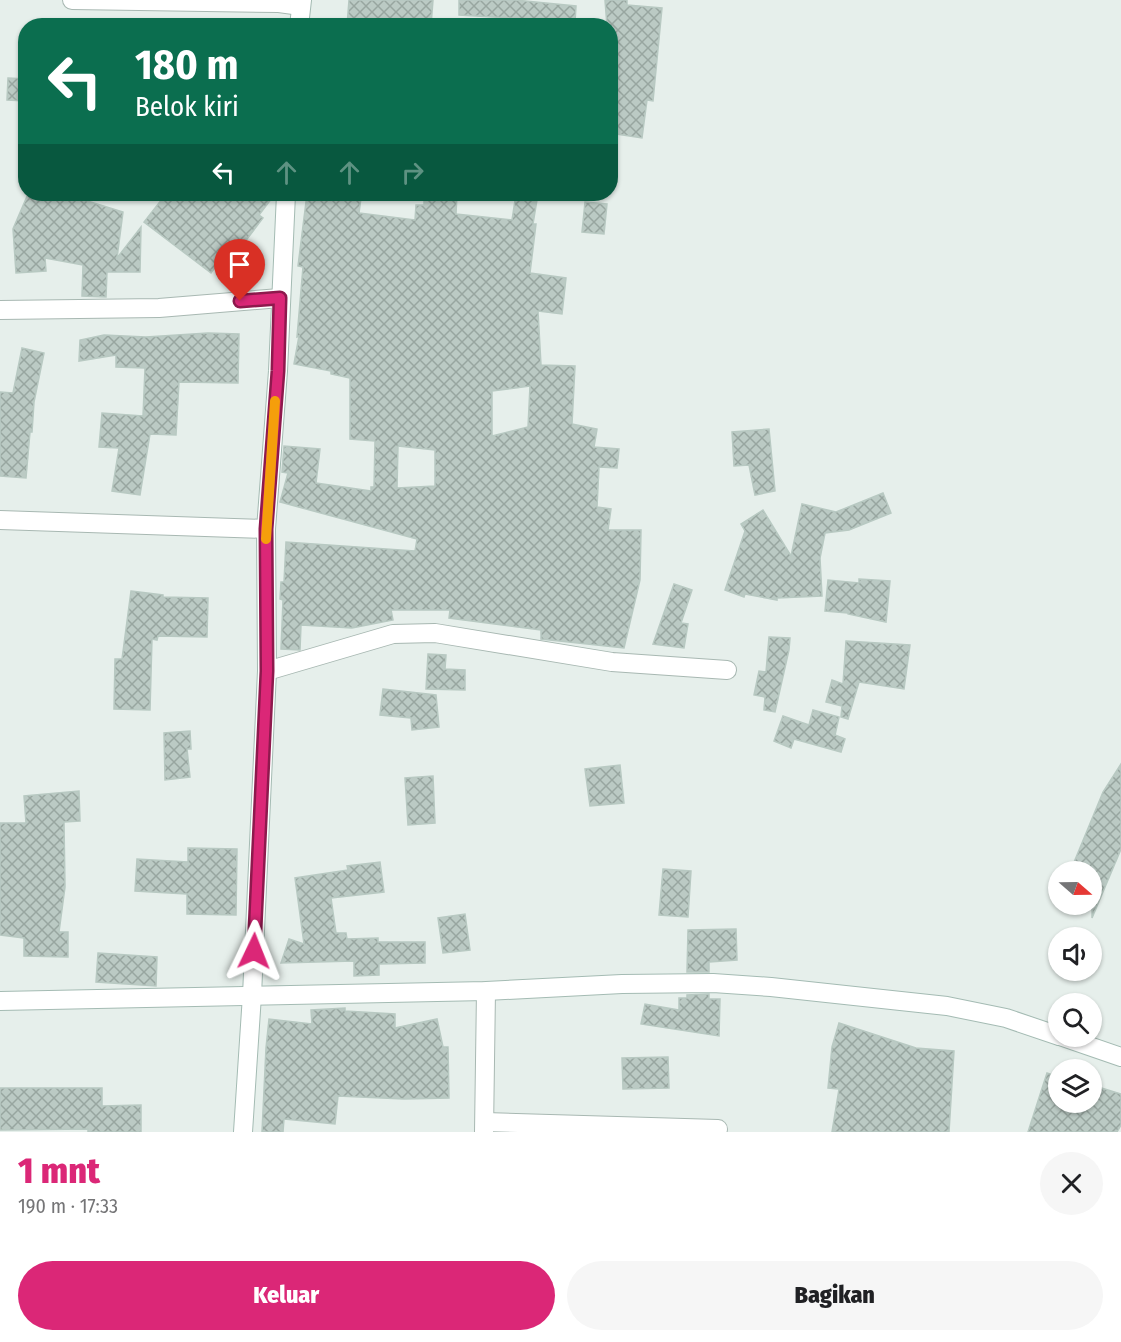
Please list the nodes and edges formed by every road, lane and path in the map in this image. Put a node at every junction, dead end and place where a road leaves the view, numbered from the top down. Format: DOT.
graph roads {
  1 [pos="72,0"];
  2 [pos="294,3"];
  3 [pos="297,18"];
  4 [pos="286,201"];
  5 [pos="280,298"];
  6 [pos="0,310"];
  7 [pos="0,520"];
  8 [pos="256,529"];
  9 [pos="727,670"];
  10 [pos="267,671"];
  11 [pos="486,991"];
  12 [pos="245,995"];
  13 [pos="0,1001"];
  14 [pos="1048,1032"];
  15 [pos="1091,1047"];
  16 [pos="1121,1057"];
  17 [pos="485,1127"];
  18 [pos="718,1129"];
  19 [pos="243,1132"];
  1 -- 2 [label="street"];
  2 -- 3 [label="street"];
  4 -- 5 [label="street"];
  5 -- 6 [label="street"];
  5 -- 8 [label="street"];
  7 -- 8 [label="street"];
  8 -- 10 [label="street"];
  9 -- 10 [label="street"];
  10 -- 12 [label="street"];
  11 -- 12 [label="street"];
  11 -- 14 [label="street"];
  11 -- 17 [label="street"];
  12 -- 13 [label="street"];
  12 -- 19 [label="street"];
  15 -- 16 [label="street"];
  17 -- 18 [label="street"];
}
